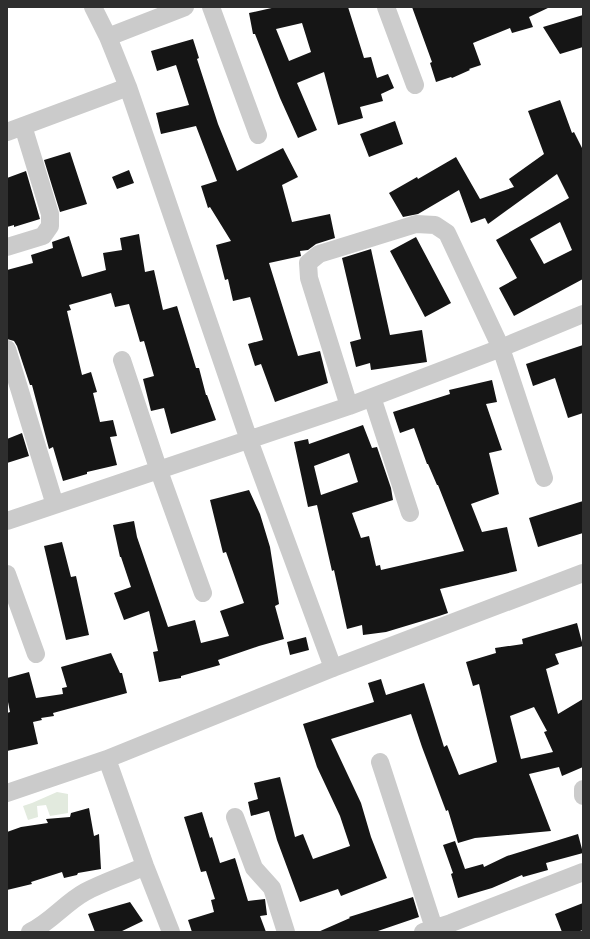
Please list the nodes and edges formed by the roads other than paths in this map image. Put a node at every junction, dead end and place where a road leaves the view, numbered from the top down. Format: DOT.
graph roads {
  1 [pos="93,7"];
  2 [pos="185,7"];
  3 [pos="211,7"];
  4 [pos="386,7"];
  5 [pos="108,37"];
  6 [pos="415,85"];
  7 [pos="128,87"];
  8 [pos="15,129"];
  9 [pos="258,135"];
  10 [pos="7,247"];
  11 [pos="583,314"];
  12 [pos="501,348"];
  13 [pos="7,349"];
  14 [pos="122,360"];
  15 [pos="372,397"];
  16 [pos="349,406"];
  17 [pos="249,440"];
  18 [pos="159,471"];
  19 [pos="544,478"];
  20 [pos="55,505"];
  21 [pos="410,513"];
  22 [pos="7,522"];
  23 [pos="583,573"];
  24 [pos="7,574"];
  25 [pos="203,593"];
  26 [pos="36,654"];
  27 [pos="332,668"];
  28 [pos="107,759"];
  29 [pos="380,762"];
  30 [pos="583,789"];
  31 [pos="7,793"];
  32 [pos="583,796"];
  33 [pos="234,817"];
  34 [pos="145,866"];
  35 [pos="583,872"];
  36 [pos="441,929"];
  37 [pos="30,932"];
  38 [pos="171,932"];
  39 [pos="286,932"];
  1 -- 5 [label="street"];
  2 -- 5 [label="street"];
  3 -- 9 [label="street"];
  4 -- 6 [label="street"];
  5 -- 7 [label="street"];
  7 -- 8 [label="street"];
  7 -- 17 [label="street"];
  8 -- 10 [label="street"];
  11 -- 12 [label="street"];
  12 -- 15 [label="street"];
  12 -- 16 [label="street"];
  12 -- 19 [label="street"];
  13 -- 20 [label="street"];
  14 -- 18 [label="street"];
  15 -- 16 [label="street"];
  15 -- 21 [label="street"];
  16 -- 17 [label="street"];
  17 -- 18 [label="street"];
  17 -- 27 [label="street"];
  18 -- 20 [label="street"];
  18 -- 25 [label="street"];
  20 -- 22 [label="street"];
  23 -- 27 [label="street"];
  24 -- 26 [label="street"];
  27 -- 28 [label="street"];
  28 -- 31 [label="street"];
  28 -- 34 [label="street"];
  29 -- 36 [label="street"];
  30 -- 32 [label="street"];
  33 -- 39 [label="street"];
  34 -- 37 [label="street"];
  34 -- 38 [label="street"];
  35 -- 36 [label="street"];
}
